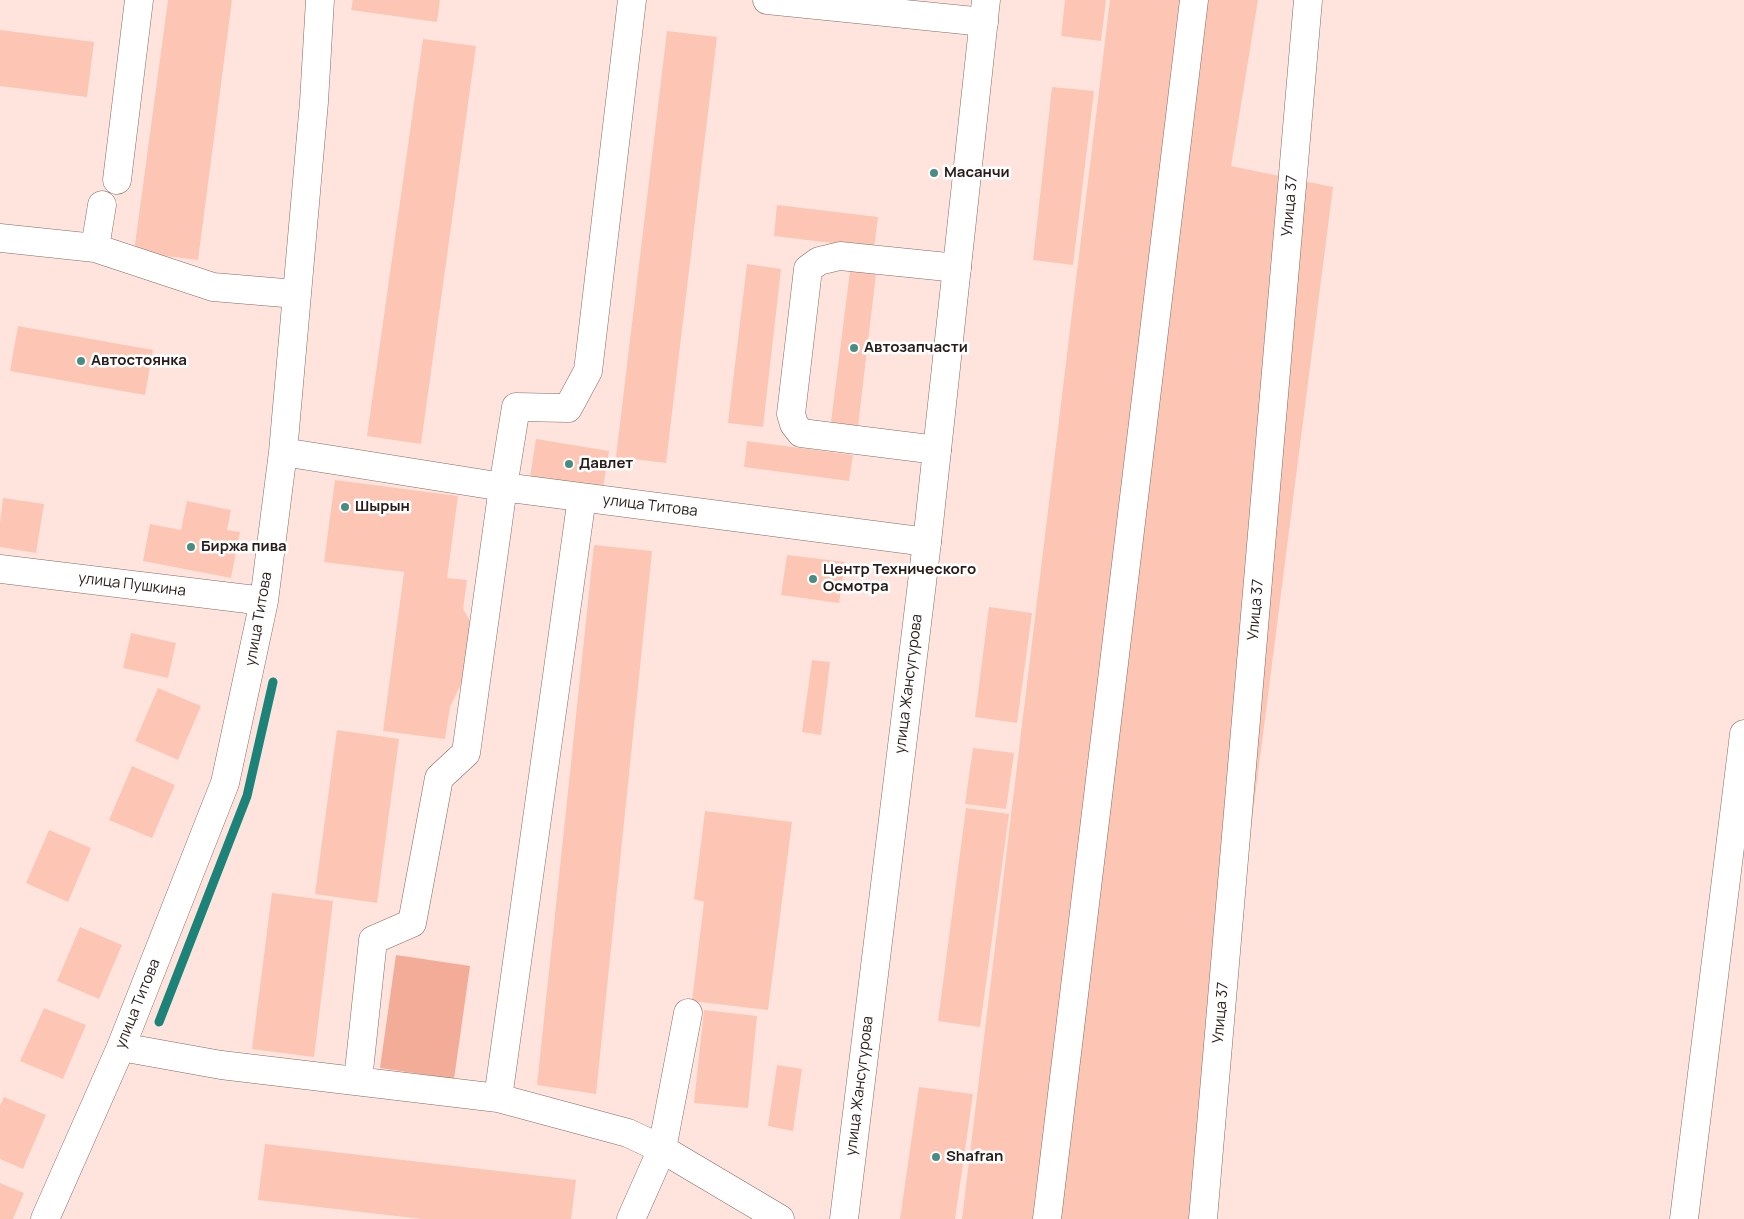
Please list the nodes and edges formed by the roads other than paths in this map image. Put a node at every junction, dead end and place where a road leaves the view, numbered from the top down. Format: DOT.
graph roads {
  1 [pos="139,0"];
  2 [pos="320,0"];
  3 [pos="632,0"];
  4 [pos="767,0"];
  5 [pos="1194,0"];
  6 [pos="1308,0"];
  7 [pos="985,11"];
  8 [pos="117,180"];
  9 [pos="102,205"];
  10 [pos="0,238"];
  11 [pos="95,248"];
  12 [pos="957,268"];
  13 [pos="296,294"];
  14 [pos="937,450"];
  15 [pos="282,452"];
  16 [pos="502,487"];
  17 [pos="582,497"];
  18 [pos="927,542"];
  19 [pos="0,569"];
  20 [pos="264,601"];
  21 [pos="1744,734"];
  22 [pos="688,1014"];
  23 [pos="121,1047"];
  24 [pos="358,1080"];
  25 [pos="498,1098"];
  26 [pos="662,1149"];
  27 [pos="45,1219"];
  28 [pos="631,1219"];
  29 [pos="780,1219"];
  30 [pos="844,1219"];
  31 [pos="1047,1219"];
  32 [pos="1203,1219"];
  33 [pos="1684,1219"];
  1 -- 8 [label="street"];
  2 -- 13 [label="street"];
  3 -- 16 [label="street"];
  4 -- 7 [label="street"];
  5 -- 31 [label="street"];
  6 -- 32 [label="street, Улица 37"];
  7 -- 12 [label="street, улица Жансугурова"];
  9 -- 11 [label="street"];
  10 -- 11 [label="street"];
  11 -- 13 [label="street"];
  12 -- 14 [label="street, улица Жансугурова"];
  12 -- 14 [label="street"];
  13 -- 15 [label="street"];
  14 -- 18 [label="street, улица Жансугурова"];
  15 -- 16 [label="street, улица Титова"];
  15 -- 20 [label="street, улица Титова"];
  16 -- 17 [label="street, улица Титова"];
  16 -- 24 [label="street"];
  17 -- 18 [label="street, улица Титова"];
  17 -- 25 [label="street"];
  18 -- 30 [label="street, улица Жансугурова"];
  19 -- 20 [label="street, улица Пушкина"];
  20 -- 23 [label="street, улица Титова"];
  21 -- 33 [label="street"];
  22 -- 26 [label="street"];
  23 -- 24 [label="street"];
  23 -- 27 [label="street, улица Титова"];
  24 -- 25 [label="street"];
  25 -- 26 [label="street"];
  26 -- 28 [label="street"];
  26 -- 29 [label="street"];
}
